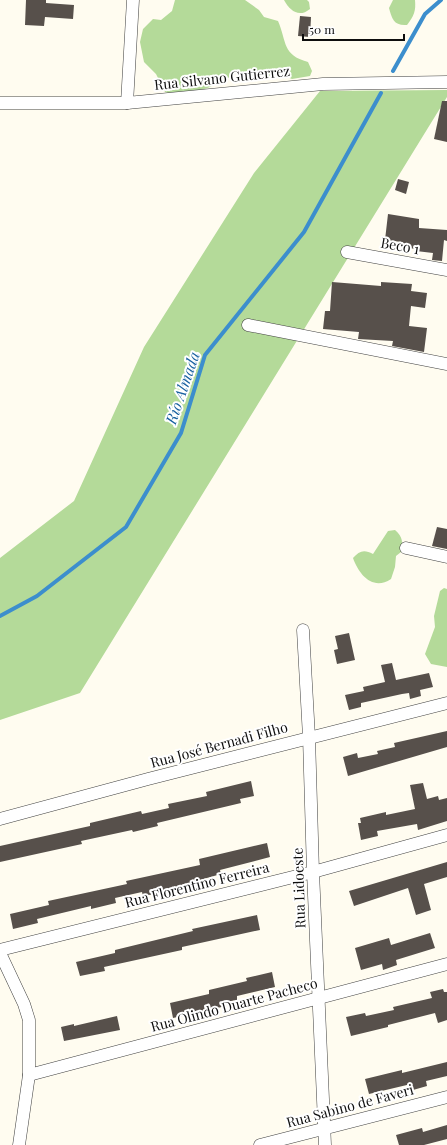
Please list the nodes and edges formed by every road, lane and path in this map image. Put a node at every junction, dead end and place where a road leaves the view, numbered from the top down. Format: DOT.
graph roads {
  1 [pos="133,0"];
  2 [pos="447,82"];
  3 [pos="0,103"];
  4 [pos="127,103"];
  5 [pos="347,252"];
  6 [pos="447,270"];
  7 [pos="248,325"];
  8 [pos="447,364"];
  9 [pos="406,548"];
  10 [pos="447,557"];
  11 [pos="303,630"];
  12 [pos="447,703"];
  13 [pos="309,737"];
  14 [pos="0,819"];
  15 [pos="447,835"];
  16 [pos="313,872"];
  17 [pos="0,952"];
  18 [pos="447,964"];
  19 [pos="318,999"];
  20 [pos="29,1074"];
  21 [pos="447,1097"];
  22 [pos="324,1128"];
  23 [pos="19,1145"];
  24 [pos="260,1145"];
  25 [pos="325,1145"];
  1 -- 4 [label="street"];
  2 -- 4 [label="street, Rua Silvano Gutierrez"];
  3 -- 4 [label="street, Rua Silvano Gutierrez"];
  5 -- 6 [label="street, Beco 1"];
  7 -- 8 [label="street"];
  9 -- 10 [label="street"];
  11 -- 13 [label="street, Rua Lidoeste"];
  12 -- 13 [label="street, Rua José Bernadi Filho"];
  13 -- 14 [label="street, Rua José Bernadi Filho"];
  13 -- 16 [label="street, Rua Lidoeste"];
  15 -- 16 [label="street, Rua Florentino Ferreira"];
  16 -- 17 [label="street, Rua Florentino Ferreira"];
  16 -- 19 [label="street, Rua Lidoeste"];
  17 -- 20 [label="street"];
  18 -- 19 [label="street, Rua Olindo Duarte Pacheco"];
  19 -- 20 [label="street, Rua Olindo Duarte Pacheco"];
  19 -- 22 [label="street, Rua Lidoeste"];
  20 -- 23 [label="street"];
  21 -- 22 [label="street, Rua Sabino de Faveri"];
  22 -- 24 [label="street, Rua Sabino de Faveri"];
  22 -- 25 [label="street, Rua Lidoeste"];
}
